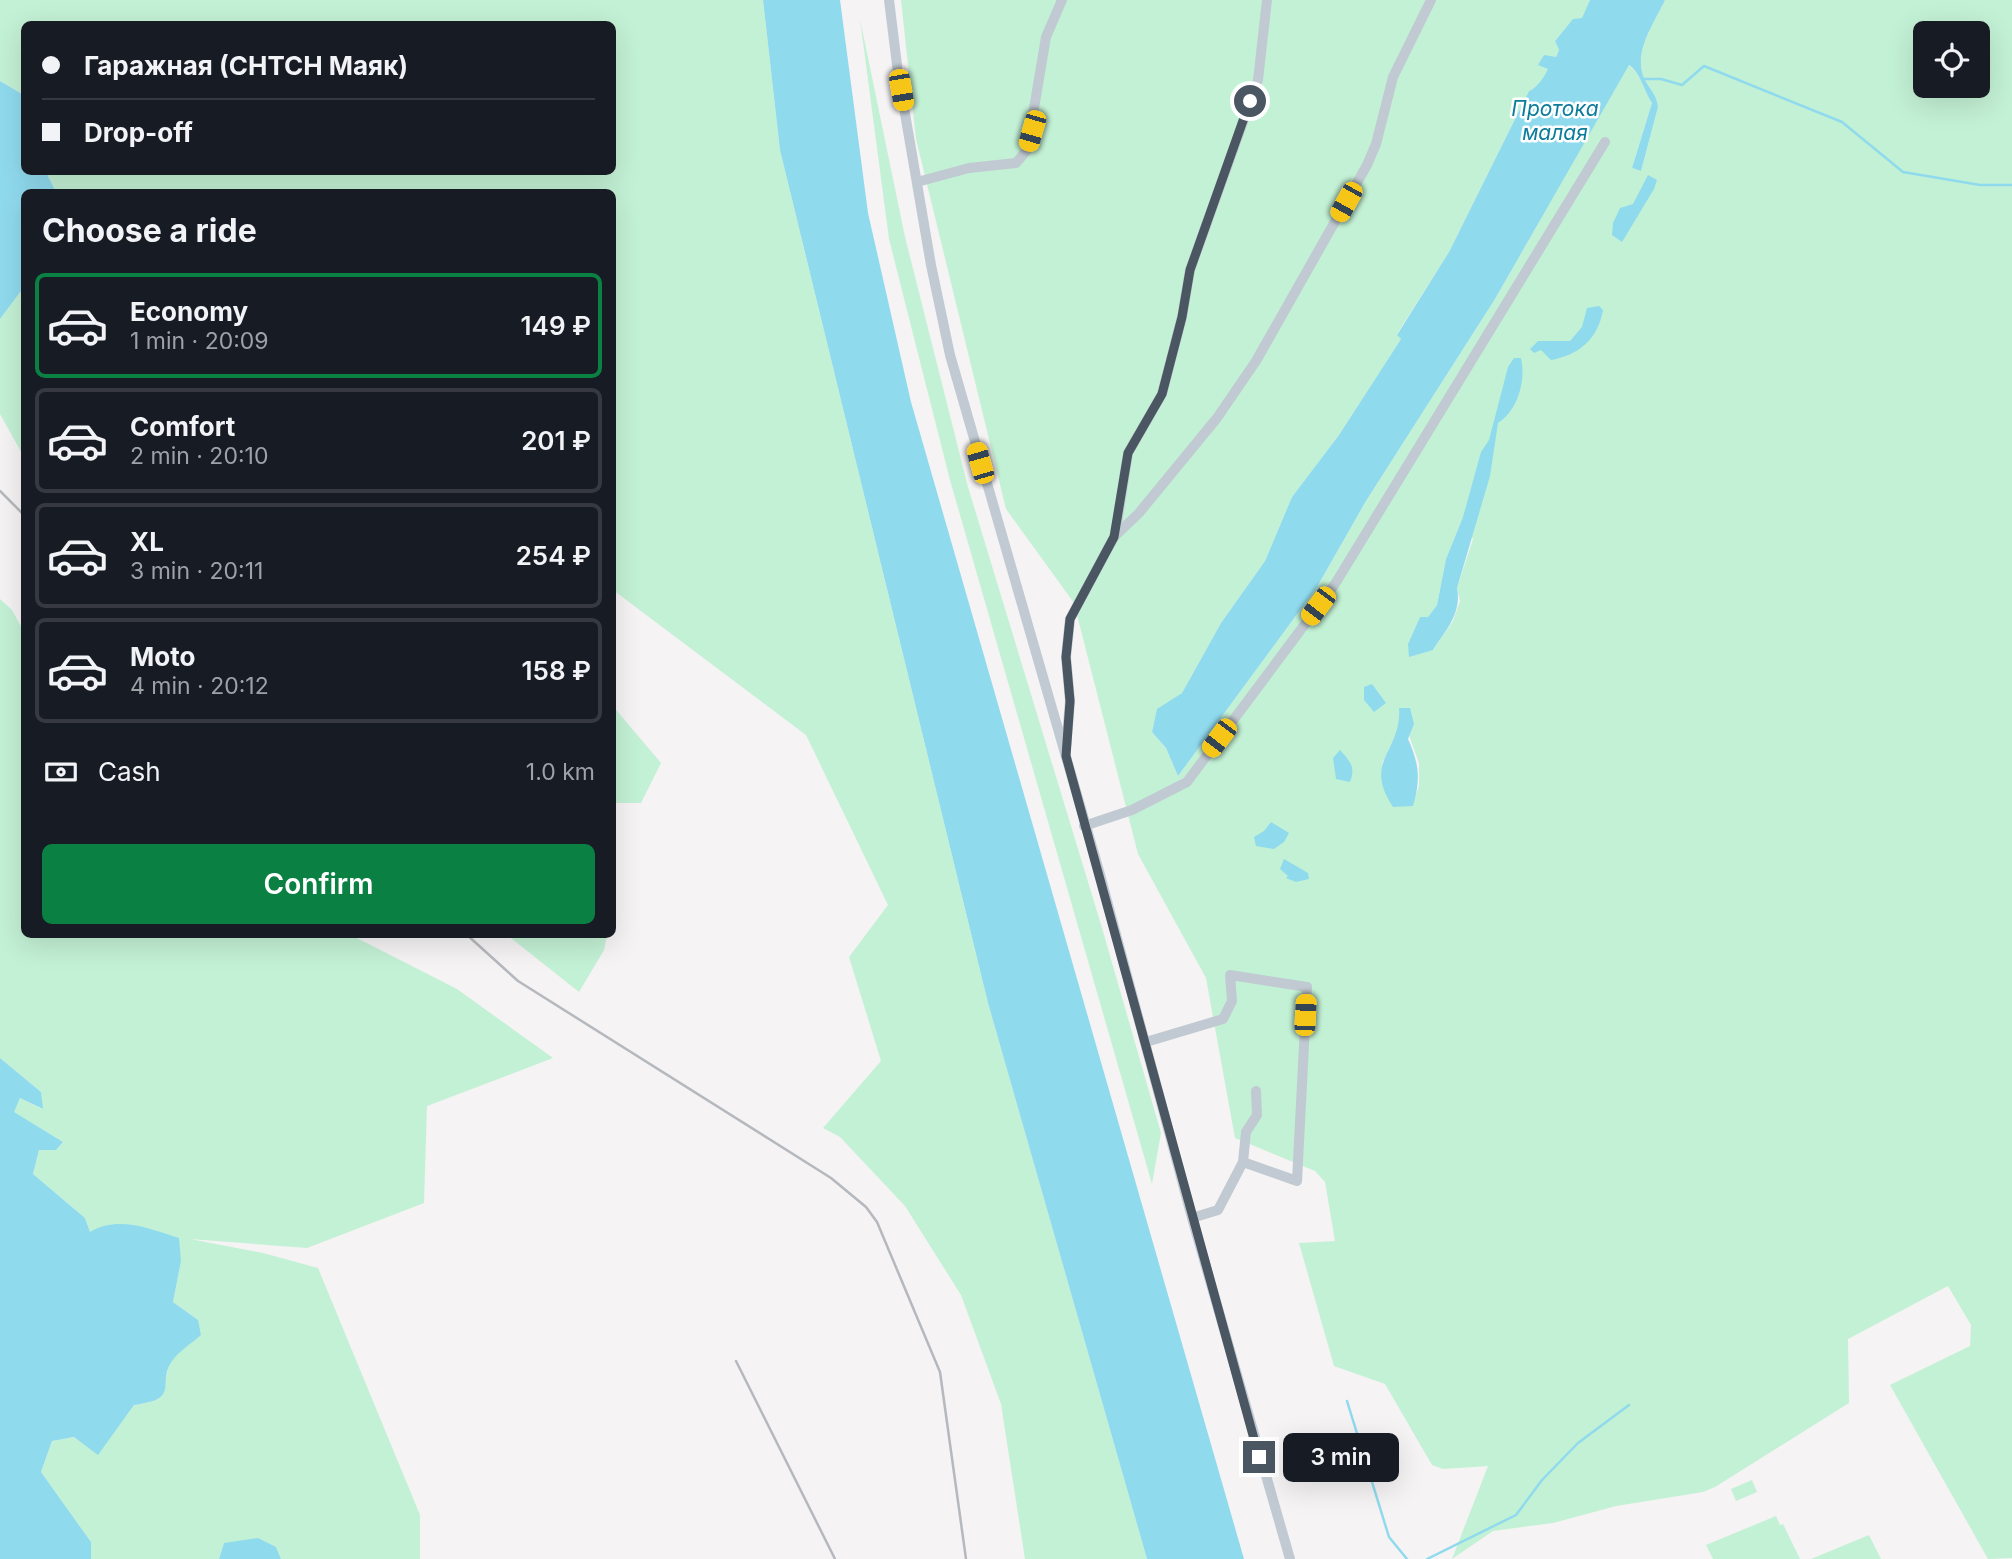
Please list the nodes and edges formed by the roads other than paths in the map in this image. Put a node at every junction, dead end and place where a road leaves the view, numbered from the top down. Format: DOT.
graph roads {
  1 [pos="889,0"];
  2 [pos="1062,0"];
  3 [pos="1267,0"];
  4 [pos="1432,0"];
  5 [pos="1605,142"];
  6 [pos="916,182"];
  7 [pos="1114,537"];
  8 [pos="1066,756"];
  9 [pos="1084,826"];
  10 [pos="1146,1042"];
  11 [pos="1256,1091"];
  12 [pos="1243,1162"];
  13 [pos="1192,1218"];
  14 [pos="1290,1559"];
  1 -- 6 [label="street"];
  2 -- 6 [label="street"];
  3 -- 7 [label="street"];
  4 -- 7 [label="street"];
  5 -- 9 [label="street"];
  6 -- 8 [label="street"];
  7 -- 8 [label="street"];
  8 -- 9 [label="street"];
  9 -- 10 [label="street"];
  10 -- 12 [label="street"];
  10 -- 13 [label="street"];
  11 -- 12 [label="street"];
  12 -- 13 [label="street"];
  13 -- 14 [label="street"];
}
